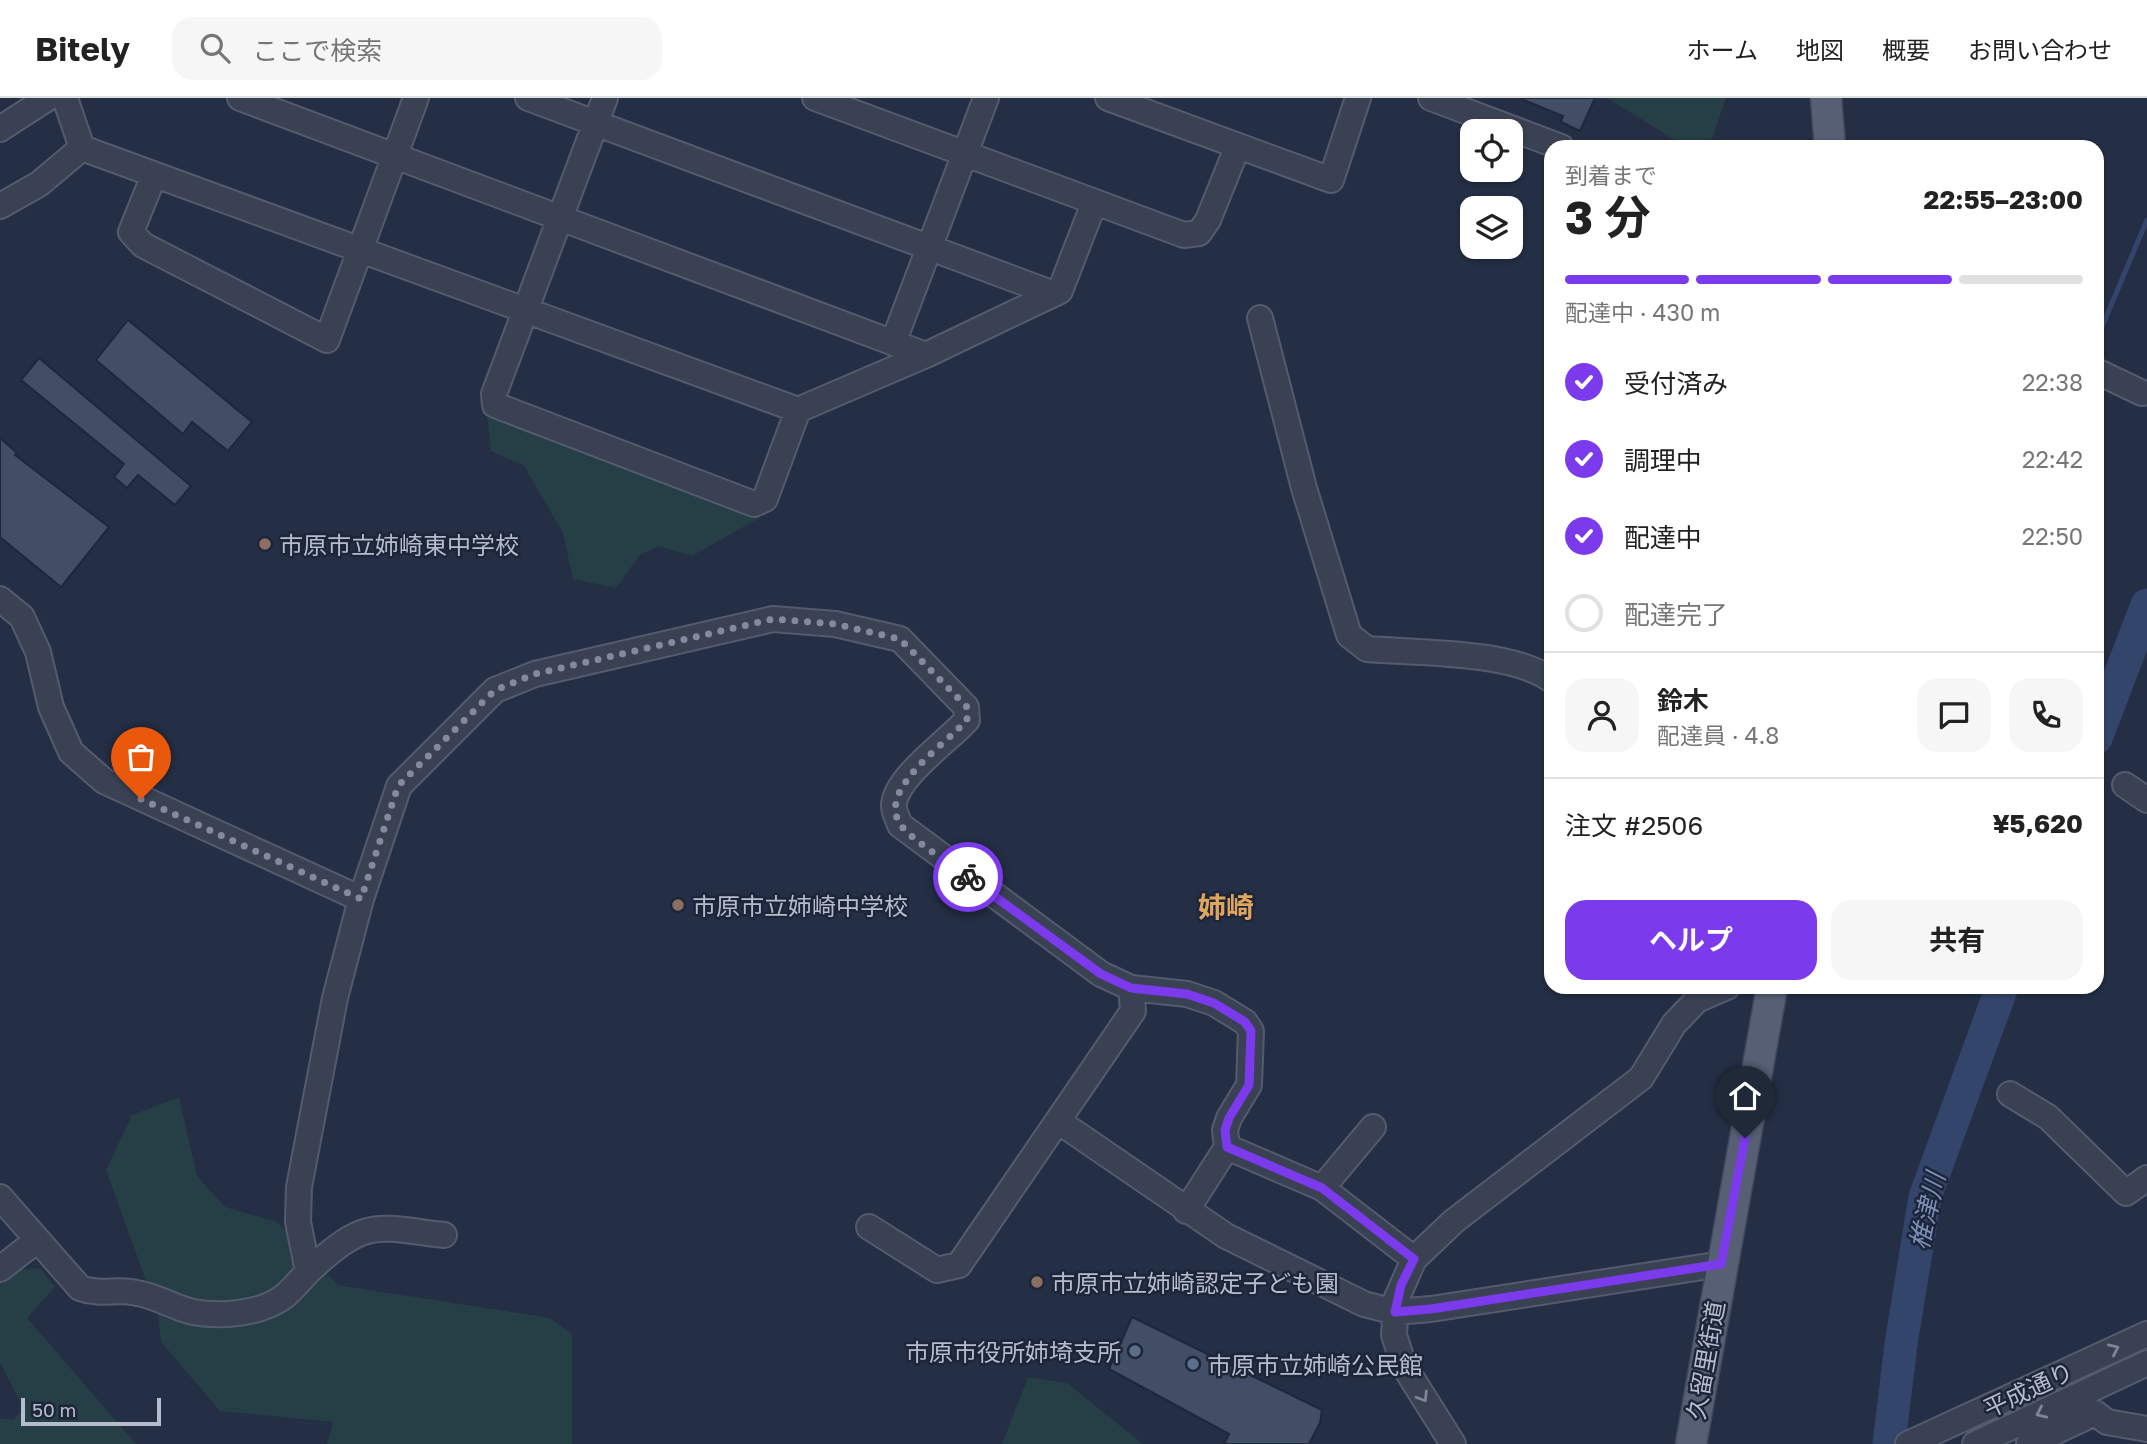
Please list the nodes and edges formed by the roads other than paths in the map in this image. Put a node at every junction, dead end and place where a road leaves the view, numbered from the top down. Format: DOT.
graph roads {
  1 [pos="48,98"];
  2 [pos="65,98"];
  3 [pos="240,98"];
  4 [pos="416,98"];
  5 [pos="528,98"];
  6 [pos="606,98"];
  7 [pos="816,98"];
  8 [pos="986,98"];
  9 [pos="1108,98"];
  10 [pos="1359,98"];
  11 [pos="1431,98"];
  12 [pos="1826,98"];
  13 [pos="1485,106"];
  14 [pos="596,123"];
  15 [pos="0,129"];
  16 [pos="1548,140"];
  17 [pos="1829,140"];
  18 [pos="82,148"];
  19 [pos="1237,148"];
  20 [pos="965,154"];
  21 [pos="394,156"];
  22 [pos="154,175"];
  23 [pos="1094,203"];
  24 [pos="0,205"];
  25 [pos="559,218"];
  26 [pos="929,248"];
  27 [pos="359,250"];
  28 [pos="1054,294"];
  29 [pos="524,310"];
  30 [pos="1260,318"];
  31 [pos="893,343"];
  32 [pos="926,355"];
  33 [pos="2104,375"];
  34 [pos="2142,393"];
  35 [pos="798,410"];
  36 [pos="0,598"];
  37 [pos="1544,675"];
  38 [pos="2125,785"];
  39 [pos="2147,800"];
  40 [pos="361,899"];
  41 [pos="1131,988"];
  42 [pos="1711,994"];
  43 [pos="1771,994"];
  44 [pos="2010,1094"];
  45 [pos="1058,1121"];
  46 [pos="1373,1127"];
  47 [pos="1227,1147"];
  48 [pos="2147,1178"];
  49 [pos="1322,1188"];
  50 [pos="0,1197"];
  51 [pos="1186,1210"];
  52 [pos="869,1227"];
  53 [pos="444,1235"];
  54 [pos="36,1241"];
  55 [pos="1414,1259"];
  56 [pos="1721,1264"];
  57 [pos="0,1269"];
  58 [pos="308,1271"];
  59 [pos="1395,1312"];
  60 [pos="2147,1334"];
  61 [pos="2147,1363"];
  62 [pos="2147,1429"];
  63 [pos="1453,1444"];
  64 [pos="1691,1444"];
  65 [pos="1908,1444"];
  66 [pos="1975,1444"];
  67 [pos="2029,1444"];
  1 -- 15 [label="street"];
  2 -- 18 [label="street"];
  3 -- 21 [label="street"];
  4 -- 21 [label="street"];
  5 -- 14 [label="street"];
  6 -- 14 [label="street"];
  7 -- 20 [label="street"];
  8 -- 20 [label="street"];
  9 -- 19 [label="street"];
  10 -- 19 [label="street"];
  11 -- 13 [label="street"];
  12 -- 17 [label="main road"];
  13 -- 16 [label="street"];
  14 -- 25 [label="street"];
  14 -- 26 [label="street"];
  18 -- 22 [label="street"];
  18 -- 24 [label="street"];
  19 -- 23 [label="street"];
  20 -- 23 [label="street"];
  20 -- 26 [label="street"];
  21 -- 25 [label="street"];
  21 -- 27 [label="street"];
  22 -- 27 [label="street"];
  22 -- 27 [label="street"];
  23 -- 28 [label="street"];
  25 -- 29 [label="street"];
  25 -- 31 [label="street"];
  26 -- 28 [label="street"];
  26 -- 31 [label="street"];
  27 -- 29 [label="street"];
  28 -- 32 [label="street"];
  29 -- 35 [label="street"];
  29 -- 35 [label="street"];
  30 -- 37 [label="street"];
  31 -- 32 [label="street"];
  32 -- 35 [label="street"];
  33 -- 34 [label="street"];
  36 -- 40 [label="street"];
  38 -- 39 [label="street"];
  40 -- 41 [label="street"];
  40 -- 58 [label="street"];
  41 -- 45 [label="street"];
  41 -- 47 [label="street"];
  42 -- 55 [label="street"];
  43 -- 56 [label="main road, 久留里街道"];
  44 -- 48 [label="street"];
  45 -- 51 [label="street"];
  45 -- 52 [label="street"];
  46 -- 49 [label="street"];
  47 -- 49 [label="street"];
  47 -- 51 [label="street"];
  49 -- 55 [label="street"];
  50 -- 54 [label="street"];
  51 -- 59 [label="street"];
  53 -- 58 [label="street"];
  54 -- 57 [label="street"];
  54 -- 58 [label="street"];
  55 -- 59 [label="street"];
  56 -- 59 [label="street"];
  56 -- 64 [label="main road, 久留里街道"];
  59 -- 63 [label="street, one-way"];
  65 -- 60 [label="street, 平成通り, one-way"];
  61 -- 66 [label="street, 平成通り, one-way"];
  62 -- 67 [label="street"];
}
